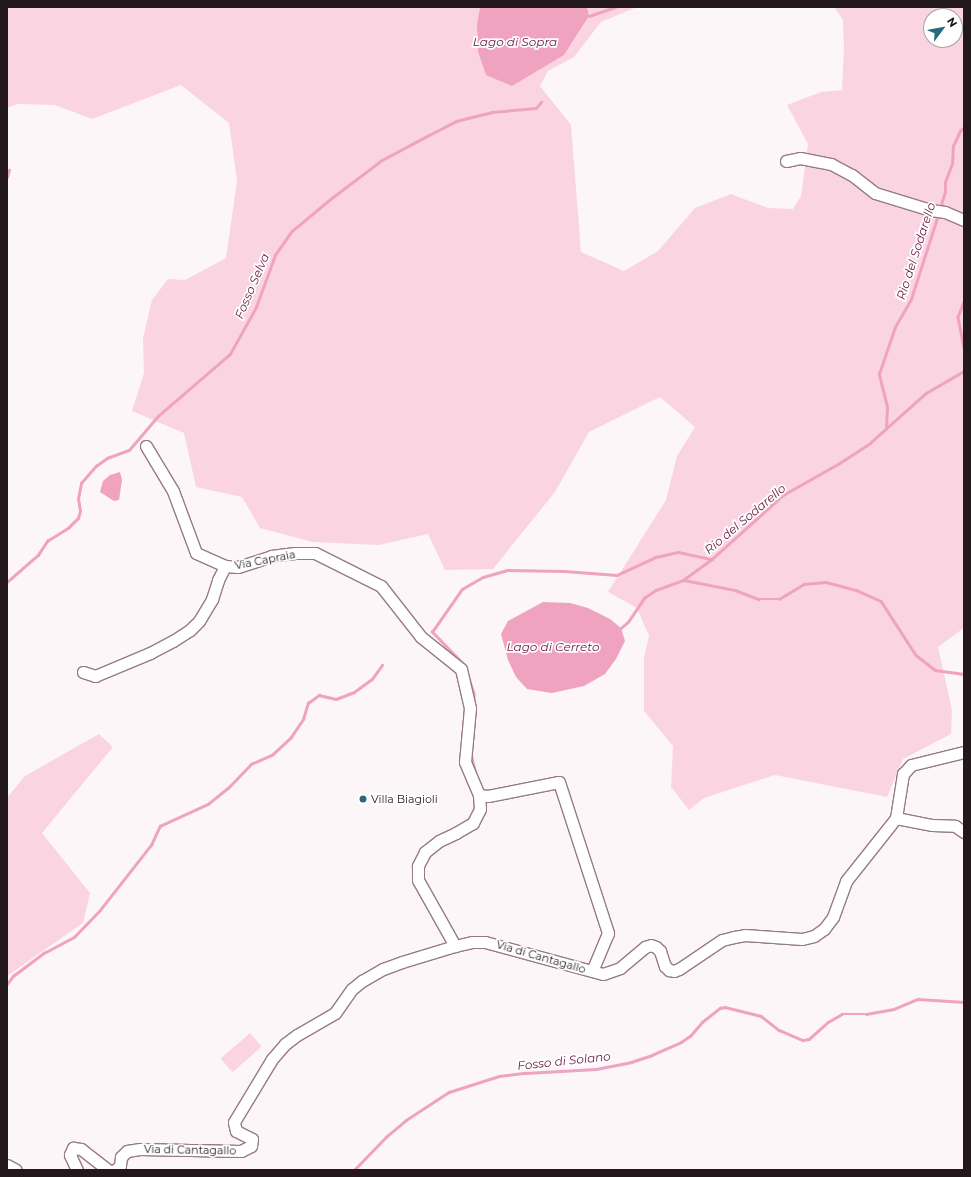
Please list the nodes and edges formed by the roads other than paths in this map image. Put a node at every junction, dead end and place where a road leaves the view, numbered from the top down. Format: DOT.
graph roads {
  1 [pos="786,161"];
  2 [pos="964,220"];
  3 [pos="146,446"];
  4 [pos="225,566"];
  5 [pos="83,672"];
  6 [pos="964,752"];
  7 [pos="479,795"];
  8 [pos="896,818"];
  9 [pos="964,832"];
  10 [pos="454,946"];
  11 [pos="592,971"];
  12 [pos="7,1165"];
  13 [pos="16,1170"];
  14 [pos="77,1170"];
  15 [pos="108,1170"];
  16 [pos="115,1170"];
  1 -- 2 [label="street"];
  3 -- 4 [label="street, Via Capraia"];
  4 -- 5 [label="street"];
  4 -- 7 [label="street, Via Capraia"];
  6 -- 8 [label="street, Via di Cantagallo"];
  7 -- 10 [label="street"];
  7 -- 11 [label="street"];
  8 -- 9 [label="street"];
  8 -- 11 [label="street, Via di Cantagallo"];
  10 -- 11 [label="street, Via di Cantagallo"];
  10 -- 16 [label="street, Via di Cantagallo"];
  12 -- 13 [label="street"];
  14 -- 15 [label="street"];
}
